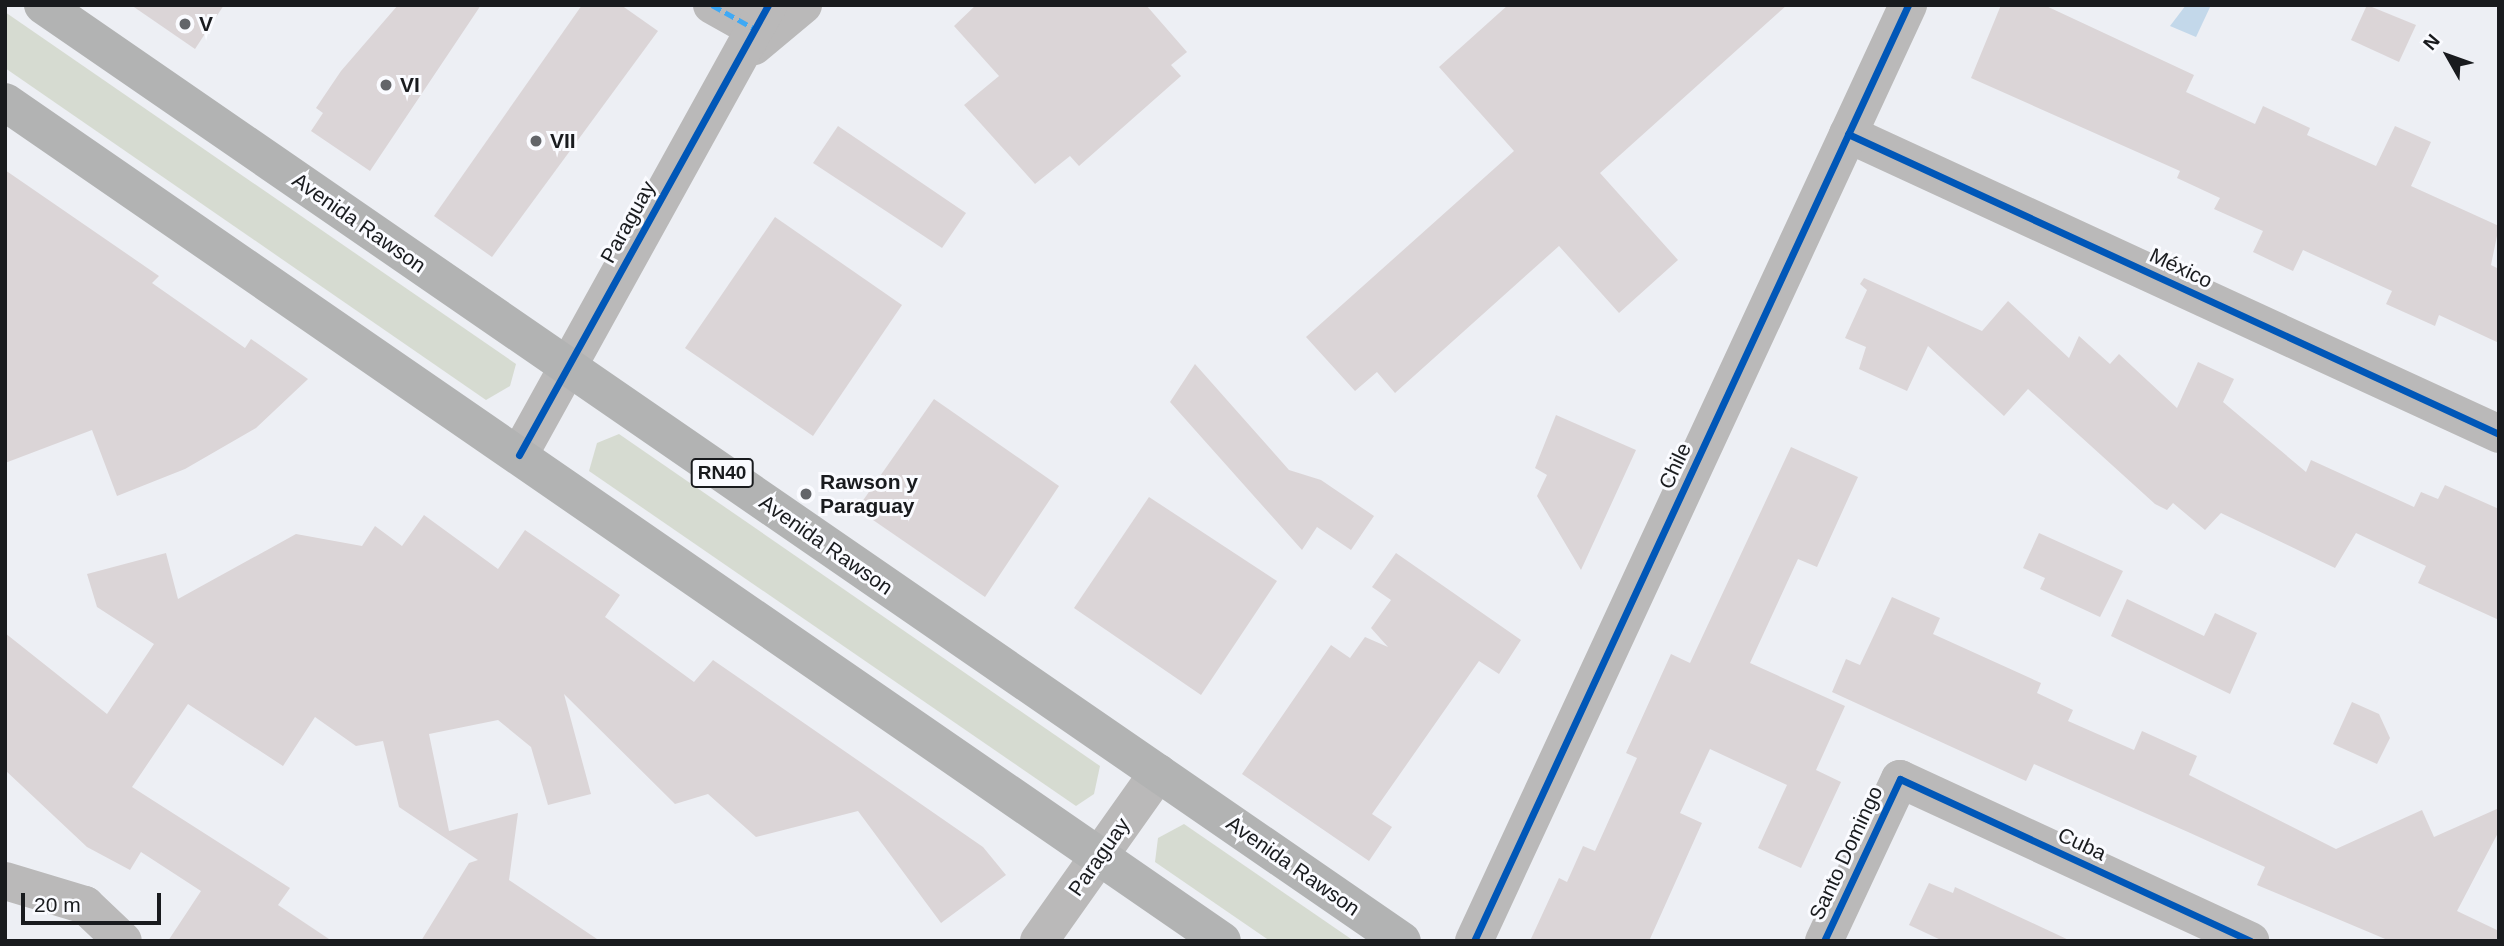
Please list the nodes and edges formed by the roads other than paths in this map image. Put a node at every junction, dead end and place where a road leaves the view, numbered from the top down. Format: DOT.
graph roads {
  1 [pos="43,5"];
  2 [pos="712,5"];
  3 [pos="803,5"];
  4 [pos="1908,5"];
  5 [pos="753,32"];
  6 [pos="5,102"];
  7 [pos="1848,134"];
  8 [pos="568,367"];
  9 [pos="2499,434"];
  10 [pos="519,455"];
  11 [pos="1158,773"];
  12 [pos="1900,779"];
  13 [pos="1100,856"];
  14 [pos="5,881"];
  15 [pos="123,941"];
  16 [pos="1039,941"];
  17 [pos="1222,941"];
  18 [pos="1402,941"];
  19 [pos="1474,941"];
  20 [pos="1824,941"];
  21 [pos="2250,941"];
  1 -- 8 [label="main road, Avenida Rawson / RN40"];
  2 -- 5 [label="street"];
  3 -- 5 [label="street, Paraguay"];
  4 -- 7 [label="street, Chile"];
  5 -- 8 [label="street, Paraguay"];
  6 -- 10 [label="main road"];
  7 -- 9 [label="street, México"];
  7 -- 19 [label="street, Chile"];
  8 -- 10 [label="street, Paraguay"];
  8 -- 11 [label="main road, Avenida Rawson / RN40"];
  10 -- 13 [label="main road"];
  11 -- 13 [label="street, Paraguay"];
  11 -- 18 [label="main road, Avenida Rawson / RN40"];
  12 -- 20 [label="street, Santo Domingo"];
  12 -- 21 [label="street, Cuba"];
  13 -- 16 [label="street, Paraguay"];
  13 -- 17 [label="main road"];
  14 -- 15 [label="street"];
}
